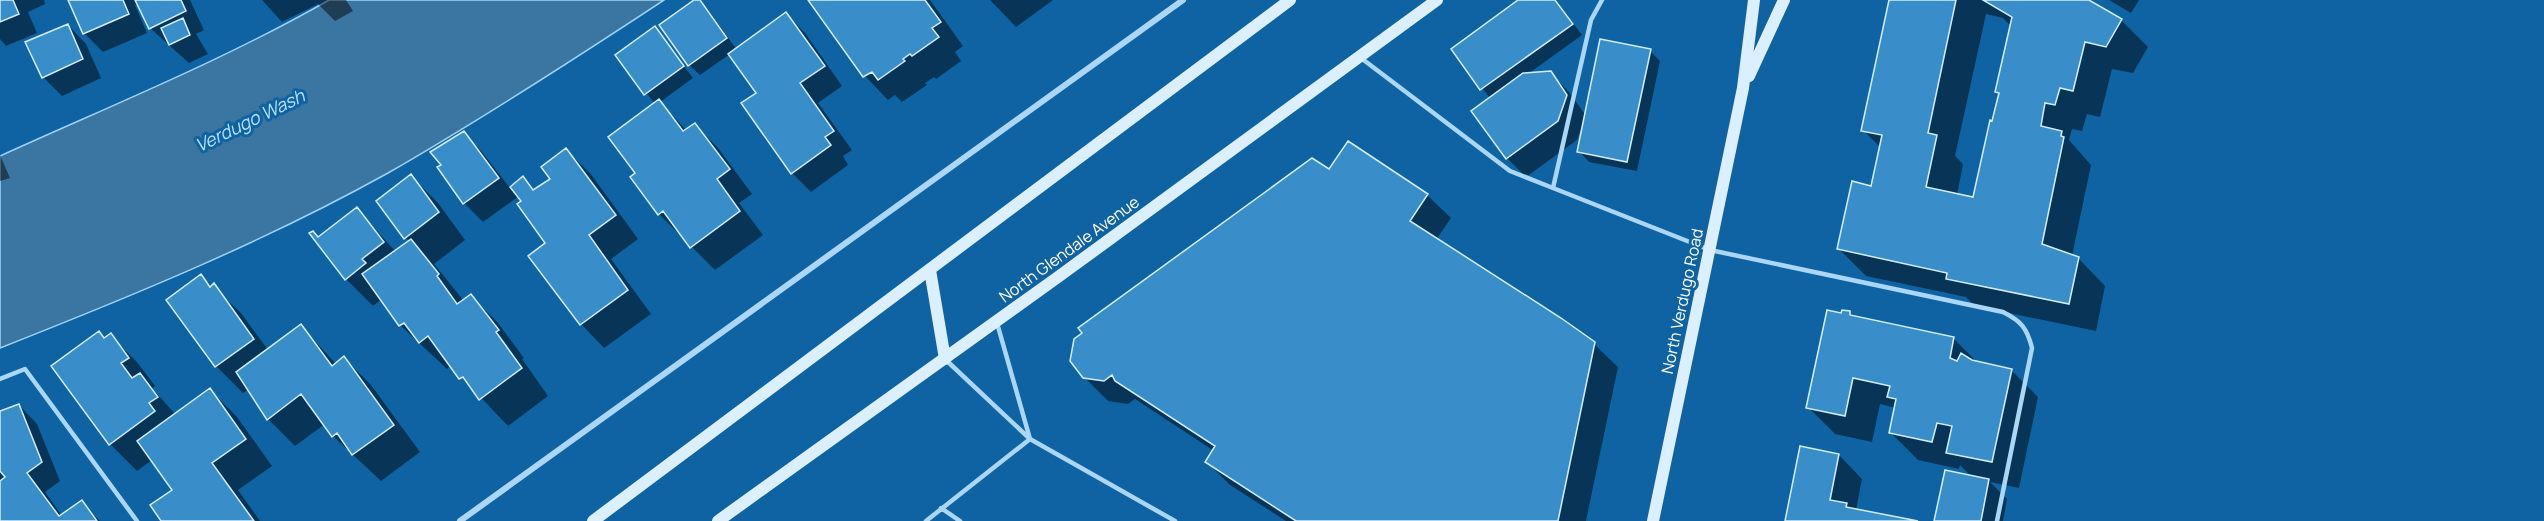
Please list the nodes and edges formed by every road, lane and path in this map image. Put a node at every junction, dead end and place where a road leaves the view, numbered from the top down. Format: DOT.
graph roads {
  1 [pos="1183,0"];
  2 [pos="1290,0"];
  3 [pos="1437,0"];
  4 [pos="1602,0"];
  5 [pos="1754,0"];
  6 [pos="1784,0"];
  7 [pos="1359,57"];
  8 [pos="1743,88"];
  9 [pos="1553,188"];
  10 [pos="1710,250"];
  11 [pos="930,270"];
  12 [pos="996,321"];
  13 [pos="945,359"];
  14 [pos="0,379"];
  15 [pos="1030,439"];
  16 [pos="942,508"];
  17 [pos="137,521"];
  18 [pos="460,521"];
  19 [pos="593,521"];
  20 [pos="718,521"];
  21 [pos="926,521"];
  22 [pos="960,521"];
  23 [pos="1175,521"];
  24 [pos="1653,521"];
  25 [pos="1997,521"];
  1 -- 18 [label="street"];
  2 -- 11 [label="main road"];
  3 -- 7 [label="main road, North Glendale Avenue"];
  4 -- 9 [label="lane"];
  5 -- 8 [label="main road, North Verdugo Road"];
  6 -- 8 [label="main road, North Verdugo Road"];
  7 -- 9 [label="lane"];
  7 -- 12 [label="main road, North Glendale Avenue"];
  8 -- 10 [label="main road, North Verdugo Road"];
  9 -- 10 [label="lane"];
  10 -- 24 [label="main road, North Verdugo Road"];
  10 -- 25 [label="lane"];
  11 -- 13 [label="main road"];
  11 -- 19 [label="main road"];
  12 -- 13 [label="main road, North Glendale Avenue"];
  12 -- 15 [label="lane"];
  13 -- 15 [label="lane"];
  13 -- 20 [label="main road, North Glendale Avenue"];
  14 -- 17 [label="lane"];
  15 -- 16 [label="lane"];
  15 -- 23 [label="lane"];
  16 -- 21 [label="lane"];
  16 -- 22 [label="lane"];
}
